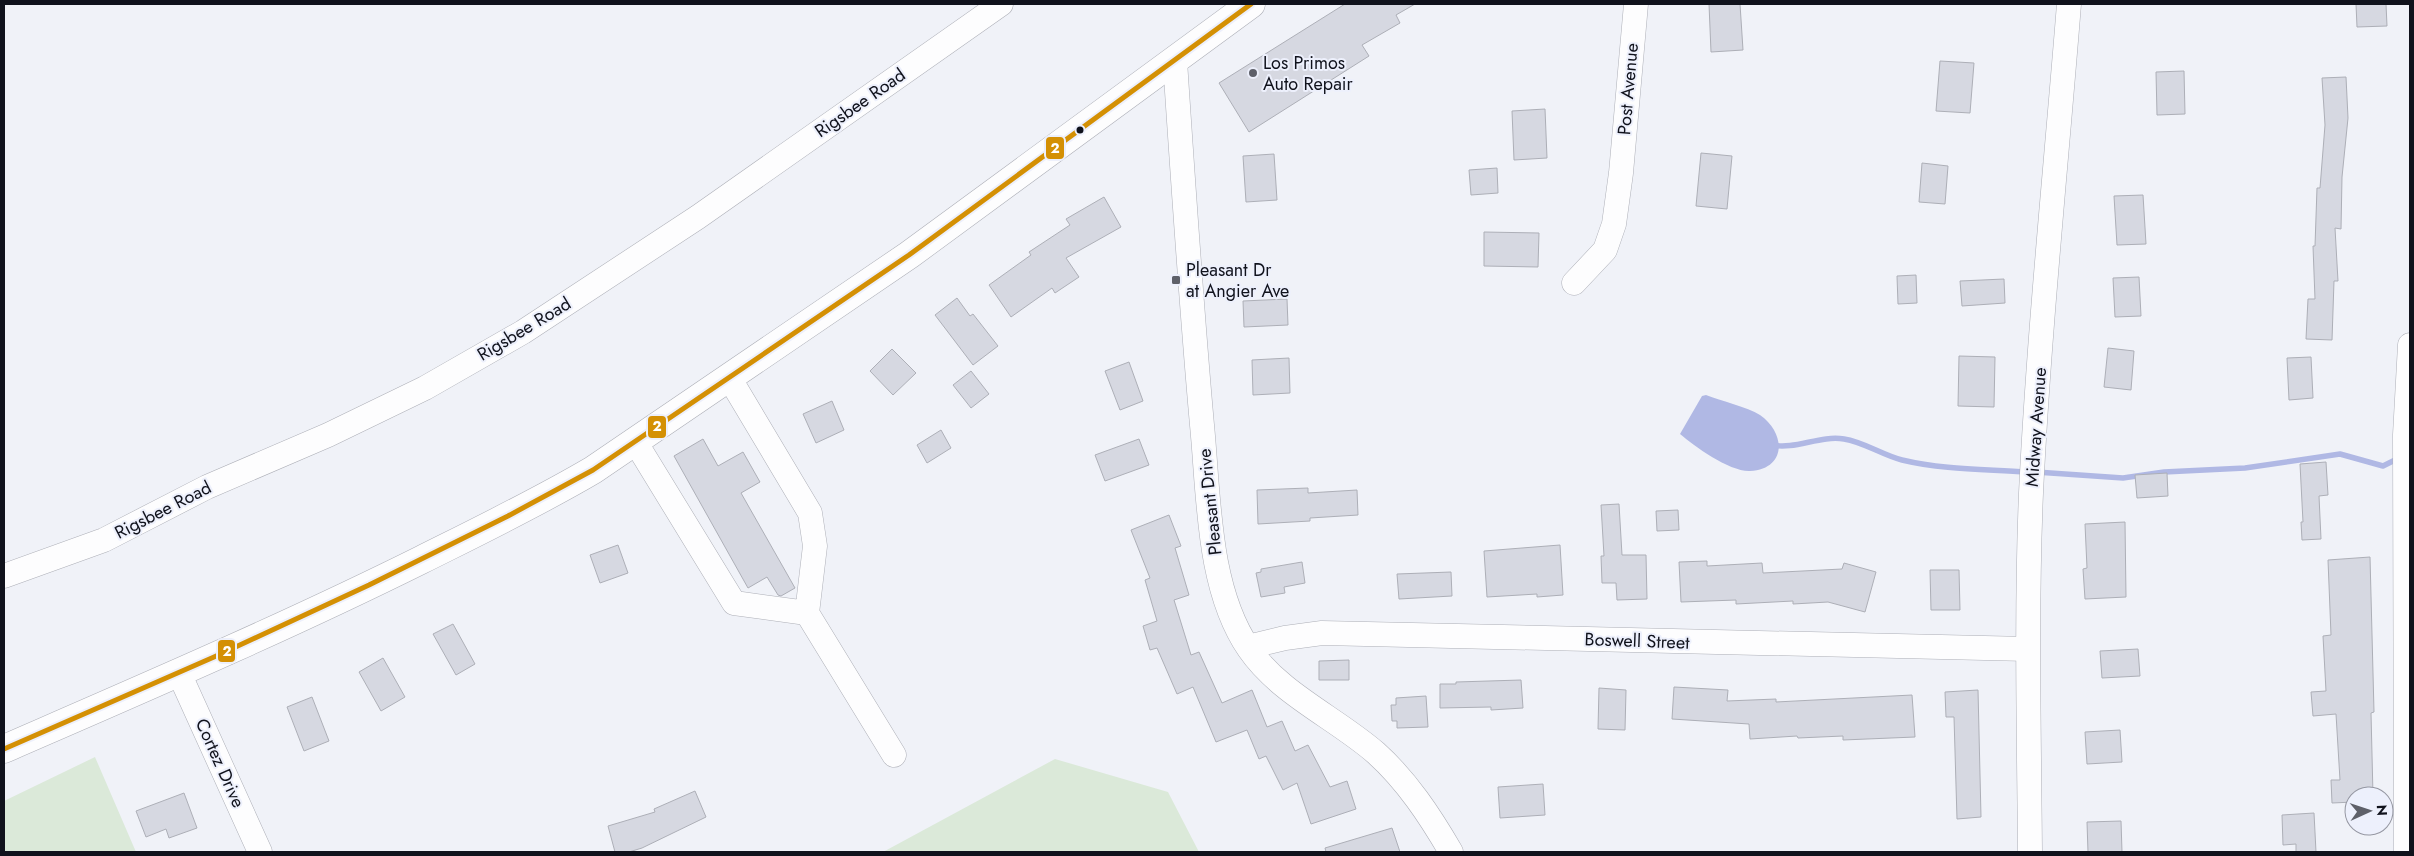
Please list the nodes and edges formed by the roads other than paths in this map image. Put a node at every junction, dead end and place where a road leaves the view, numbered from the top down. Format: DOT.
graph roads {
  1 [pos="1001,4"];
  2 [pos="1251,4"];
  3 [pos="1636,4"];
  4 [pos="2069,4"];
  5 [pos="1175,61"];
  6 [pos="1574,283"];
  7 [pos="2410,345"];
  8 [pos="730,379"];
  9 [pos="636,443"];
  10 [pos="4,576"];
  11 [pos="807,613"];
  12 [pos="1248,647"];
  13 [pos="2028,650"];
  14 [pos="179,673"];
  15 [pos="4,748"];
  16 [pos="894,755"];
  17 [pos="260,852"];
  18 [pos="1451,852"];
  19 [pos="2030,852"];
  20 [pos="2406,852"];
  1 -- 10 [label="street, Rigsbee Road"];
  2 -- 5 [label="main road"];
  3 -- 6 [label="street, Post Avenue"];
  4 -- 13 [label="street, Midway Avenue"];
  5 -- 8 [label="main road"];
  5 -- 12 [label="street, Pleasant Drive"];
  7 -- 20 [label="street"];
  8 -- 9 [label="main road"];
  8 -- 11 [label="street"];
  9 -- 11 [label="street"];
  9 -- 14 [label="main road"];
  11 -- 16 [label="street"];
  12 -- 13 [label="street, Boswell Street"];
  12 -- 18 [label="street, Pleasant Drive"];
  13 -- 19 [label="street, Midway Avenue"];
  14 -- 15 [label="main road"];
  14 -- 17 [label="street, Cortez Drive"];
}
